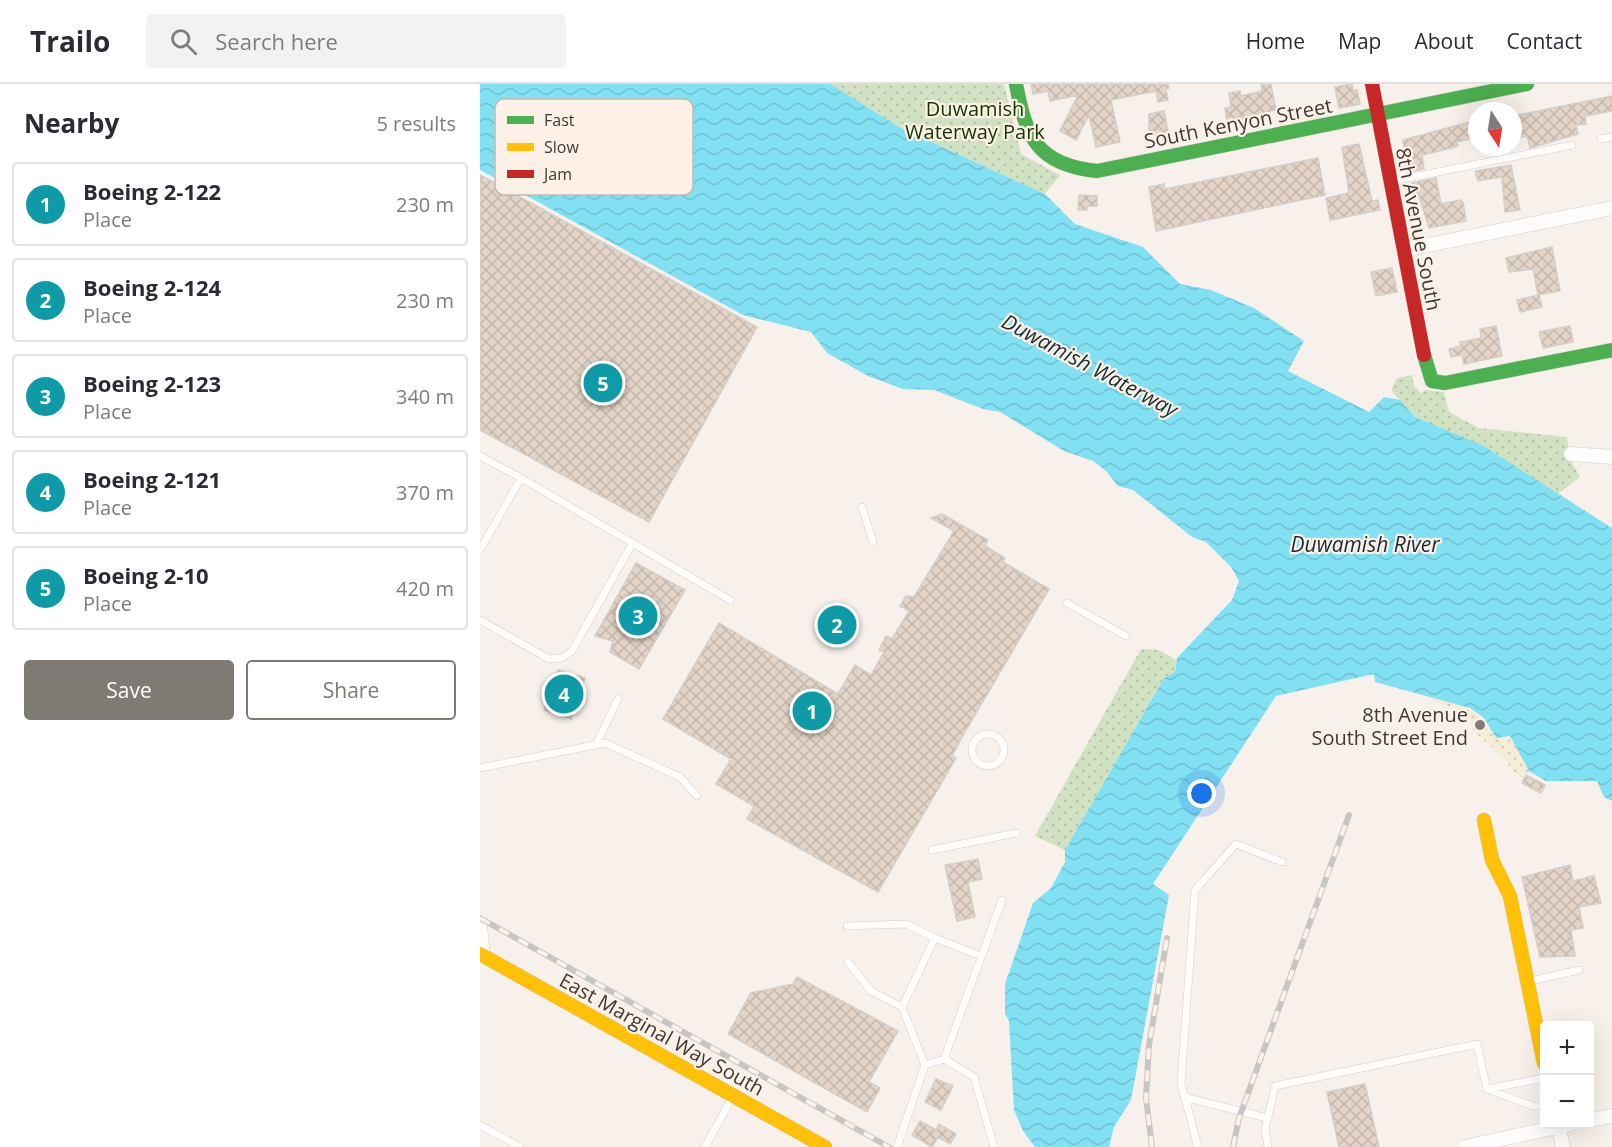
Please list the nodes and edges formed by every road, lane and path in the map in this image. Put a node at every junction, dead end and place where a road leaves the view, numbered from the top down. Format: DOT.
graph roads {
  1 [pos="1016,84"];
  2 [pos="1372,84"];
  3 [pos="1527,84"];
  4 [pos="1478,89"];
  5 [pos="1378,115"];
  6 [pos="1612,137"];
  7 [pos="1601,139"];
  8 [pos="1572,145"];
  9 [pos="1390,181"];
  10 [pos="1612,208"];
  11 [pos="1403,250"];
  12 [pos="1612,350"];
  13 [pos="1571,454"];
  14 [pos="480,456"];
  15 [pos="1612,457"];
  16 [pos="521,478"];
  17 [pos="862,507"];
  18 [pos="873,542"];
  19 [pos="632,544"];
  20 [pos="480,550"];
  21 [pos="730,600"];
  22 [pos="1067,603"];
  23 [pos="480,620"];
  24 [pos="1126,636"];
  25 [pos="618,699"];
  26 [pos="974,741"];
  27 [pos="597,743"];
  28 [pos="480,768"];
  29 [pos="697,796"];
  30 [pos="1484,820"];
  31 [pos="1016,834"];
  32 [pos="932,850"];
  33 [pos="1282,862"];
  34 [pos="1002,900"];
  35 [pos="480,926"];
  36 [pos="847,926"];
  37 [pos="935,938"];
  38 [pos="981,956"];
  39 [pos="481,958"];
  40 [pos="848,962"];
  41 [pos="1579,970"];
  42 [pos="1528,981"];
  43 [pos="902,1007"];
  44 [pos="1540,1039"];
  45 [pos="944,1059"];
  46 [pos="925,1065"];
  47 [pos="1540,1079"];
  48 [pos="1487,1089"];
  49 [pos="734,1096"];
  50 [pos="1184,1096"];
  51 [pos="1540,1106"];
  52 [pos="1612,1116"];
  53 [pos="1268,1118"];
  54 [pos="1594,1119"];
  55 [pos="480,1125"];
  56 [pos="1544,1129"];
  57 [pos="1562,1129"];
  58 [pos="520,1147"];
  59 [pos="705,1147"];
  60 [pos="825,1147"];
  61 [pos="897,1147"];
  62 [pos="994,1147"];
  63 [pos="1198,1147"];
  64 [pos="1268,1147"];
  65 [pos="1465,1147"];
  66 [pos="1563,1147"];
  1 -- 5 [label="street, South Kenyon Street"];
  2 -- 5 [label="street, 8th Avenue South"];
  3 -- 4 [label="street, South Kenyon Street"];
  4 -- 5 [label="street, South Kenyon Street"];
  5 -- 9 [label="street, 8th Avenue South"];
  6 -- 7 [label="lane"];
  8 -- 9 [label="lane"];
  9 -- 11 [label="street, 8th Avenue South"];
  10 -- 11 [label="street"];
  11 -- 12 [label="street, 8th Avenue South"];
  13 -- 15 [label="street"];
  14 -- 16 [label="lane"];
  16 -- 19 [label="lane"];
  16 -- 20 [label="lane"];
  17 -- 18 [label="lane"];
  19 -- 21 [label="lane"];
  19 -- 23 [label="lane"];
  22 -- 24 [label="lane"];
  25 -- 27 [label="lane"];
  26 -- 26 [label="lane"];
  27 -- 28 [label="lane"];
  27 -- 29 [label="lane"];
  30 -- 42 [label="street"];
  31 -- 32 [label="lane"];
  33 -- 50 [label="lane"];
  34 -- 38 [label="lane"];
  35 -- 39 [label="street"];
  36 -- 37 [label="lane"];
  37 -- 38 [label="lane"];
  37 -- 43 [label="lane"];
  38 -- 45 [label="lane"];
  39 -- 49 [label="street, East Marginal Way South"];
  40 -- 43 [label="lane"];
  41 -- 42 [label="lane"];
  42 -- 44 [label="street"];
  43 -- 46 [label="lane"];
  45 -- 46 [label="lane"];
  45 -- 62 [label="lane"];
  46 -- 61 [label="lane"];
  47 -- 48 [label="lane"];
  48 -- 51 [label="lane"];
  48 -- 53 [label="lane"];
  49 -- 59 [label="lane"];
  49 -- 60 [label="street, East Marginal Way South"];
  50 -- 53 [label="lane"];
  50 -- 63 [label="lane"];
  52 -- 54 [label="street"];
  53 -- 64 [label="lane"];
  55 -- 58 [label="lane"];
  56 -- 65 [label="street"];
  57 -- 66 [label="street"];
}
